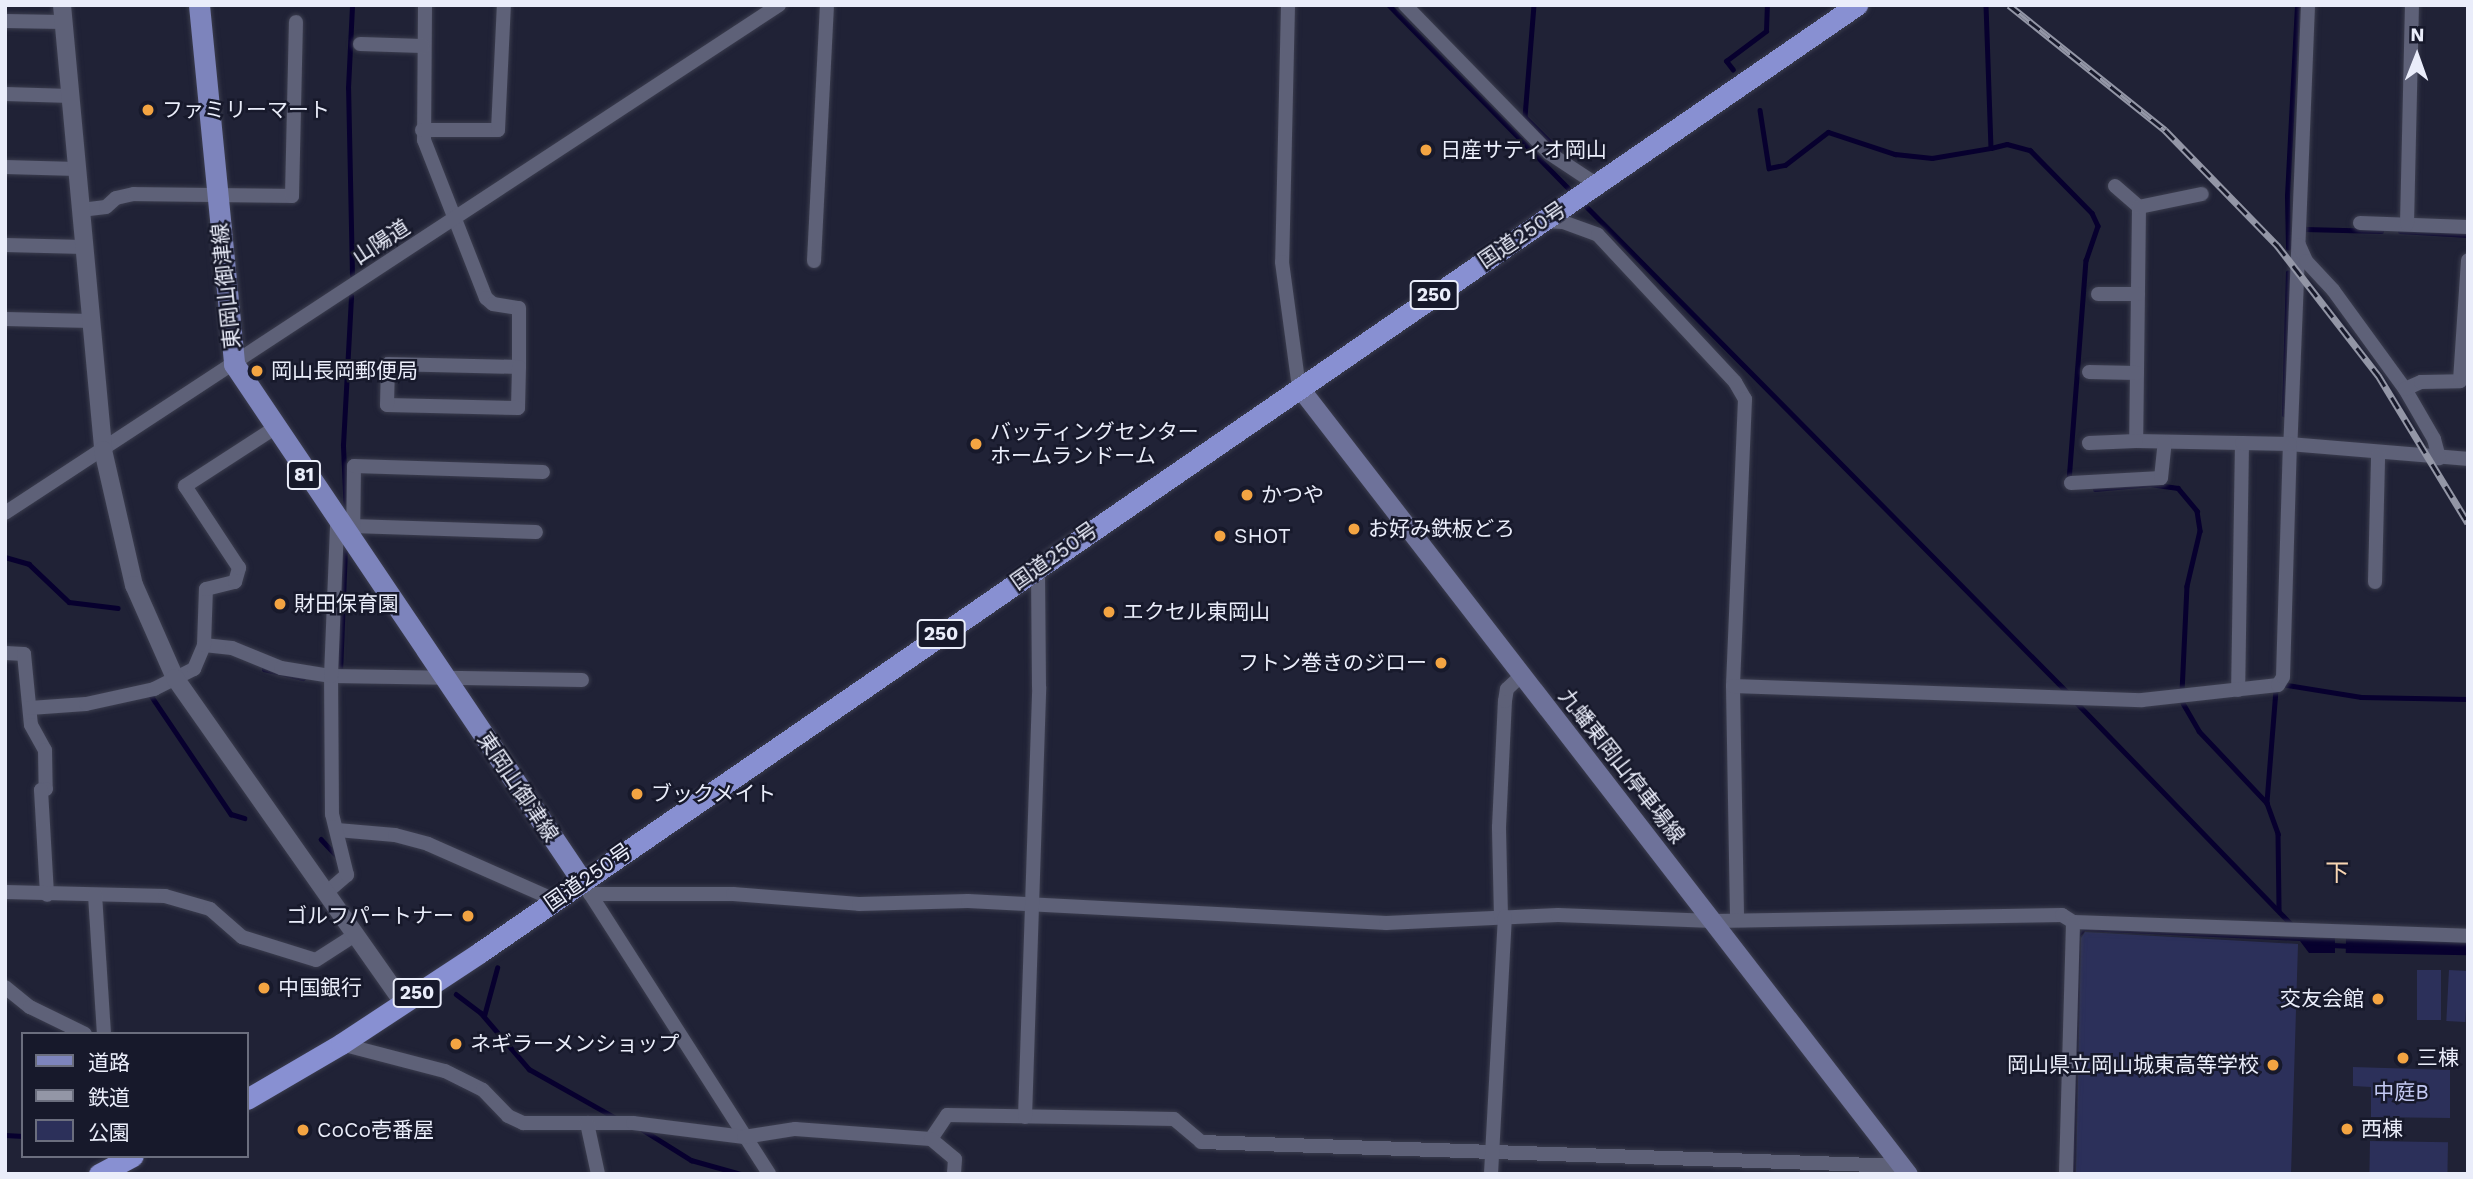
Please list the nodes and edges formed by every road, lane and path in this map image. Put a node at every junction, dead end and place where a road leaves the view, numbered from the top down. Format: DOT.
graph roads {
  1 [pos="199,5"];
  2 [pos="425,5"];
  3 [pos="504,5"];
  4 [pos="779,5"];
  5 [pos="827,5"];
  6 [pos="1288,5"];
  7 [pos="1405,5"];
  8 [pos="1857,5"];
  9 [pos="2308,5"];
  10 [pos="2412,5"];
  11 [pos="63,14"];
  12 [pos="5,21"];
  13 [pos="296,22"];
  14 [pos="360,44"];
  15 [pos="423,46"];
  16 [pos="5,94"];
  17 [pos="71,96"];
  18 [pos="423,135"];
  19 [pos="5,167"];
  20 [pos="78,169"];
  21 [pos="2116,186"];
  22 [pos="1593,187"];
  23 [pos="216,193"];
  24 [pos="2202,194"];
  25 [pos="2139,206"];
  26 [pos="81,211"];
  27 [pos="454,218"];
  28 [pos="1543,221"];
  29 [pos="2360,223"];
  30 [pos="2407,224"];
  31 [pos="2468,227"];
  32 [pos="2299,243"];
  33 [pos="5,245"];
  34 [pos="84,247"];
  35 [pos="2468,260"];
  36 [pos="814,261"];
  37 [pos="2098,294"];
  38 [pos="2138,294"];
  39 [pos="5,319"];
  40 [pos="91,321"];
  41 [pos="2465,321"];
  42 [pos="233,364"];
  43 [pos="519,367"];
  44 [pos="2089,372"];
  45 [pos="2137,373"];
  46 [pos="2464,382"];
  47 [pos="1299,387"];
  48 [pos="2405,389"];
  49 [pos="274,429"];
  50 [pos="2136,442"];
  51 [pos="2165,442"];
  52 [pos="2089,443"];
  53 [pos="2242,443"];
  54 [pos="2286,444"];
  55 [pos="103,450"];
  56 [pos="2378,455"];
  57 [pos="2439,458"];
  58 [pos="2468,459"];
  59 [pos="543,472"];
  60 [pos="2071,483"];
  61 [pos="5,513"];
  62 [pos="348,530"];
  63 [pos="536,532"];
  64 [pos="1038,567"];
  65 [pos="2375,582"];
  66 [pos="204,645"];
  67 [pos="5,653"];
  68 [pos="1522,675"];
  69 [pos="331,676"];
  70 [pos="444,677"];
  71 [pos="175,678"];
  72 [pos="582,680"];
  73 [pos="1733,686"];
  74 [pos="2238,690"];
  75 [pos="30,708"];
  76 [pos="337,830"];
  77 [pos="586,887"];
  78 [pos="5,892"];
  79 [pos="326,893"];
  80 [pos="47,895"];
  81 [pos="95,895"];
  82 [pos="555,900"];
  83 [pos="1032,906"];
  84 [pos="1503,917"];
  85 [pos="1737,920"];
  86 [pos="1713,921"];
  87 [pos="2073,922"];
  88 [pos="355,935"];
  89 [pos="2468,936"];
  90 [pos="5,987"];
  91 [pos="403,1002"];
  92 [pos="81,1032"];
  93 [pos="104,1032"];
  94 [pos="347,1046"];
  95 [pos="248,1098"];
  96 [pos="1025,1117"];
  97 [pos="587,1123"];
  98 [pos="744,1137"];
  99 [pos="931,1139"];
  100 [pos="1492,1152"];
  101 [pos="128,1158"];
  102 [pos="105,1168"];
  103 [pos="1905,1170"];
  104 [pos="598,1174"];
  105 [pos="769,1174"];
  106 [pos="954,1174"];
  107 [pos="1491,1174"];
  108 [pos="2066,1174"];
  1 -- 23 [label="main road, 東岡山御津線 / 81"];
  2 -- 15 [label="street"];
  3 -- 18 [label="street"];
  4 -- 27 [label="street, 山陽道"];
  5 -- 36 [label="street"];
  6 -- 47 [label="street"];
  7 -- 22 [label="street"];
  8 -- 22 [label="highway, 国道250号 / 250"];
  9 -- 32 [label="street"];
  10 -- 30 [label="street"];
  11 -- 12 [label="street"];
  11 -- 17 [label="street"];
  13 -- 23 [label="street"];
  14 -- 15 [label="street"];
  15 -- 18 [label="street"];
  16 -- 17 [label="street"];
  17 -- 20 [label="street"];
  18 -- 27 [label="street"];
  19 -- 20 [label="street"];
  20 -- 26 [label="street"];
  21 -- 25 [label="street"];
  22 -- 28 [label="highway, 国道250号 / 250"];
  23 -- 26 [label="street"];
  23 -- 42 [label="main road, 東岡山御津線 / 81"];
  24 -- 25 [label="street"];
  25 -- 38 [label="street"];
  26 -- 34 [label="street"];
  27 -- 42 [label="street, 山陽道"];
  27 -- 43 [label="street"];
  28 -- 47 [label="highway, 国道250号 / 250"];
  28 -- 73 [label="street"];
  29 -- 30 [label="street"];
  30 -- 31 [label="street"];
  32 -- 48 [label="street"];
  32 -- 54 [label="street"];
  33 -- 34 [label="street"];
  34 -- 40 [label="street"];
  35 -- 41 [label="street"];
  37 -- 38 [label="street"];
  38 -- 45 [label="street"];
  39 -- 40 [label="street"];
  40 -- 55 [label="street"];
  41 -- 46 [label="street"];
  42 -- 49 [label="main road, 東岡山御津線 / 81"];
  42 -- 55 [label="street, 山陽道"];
  43 -- 43 [label="street"];
  44 -- 45 [label="street"];
  45 -- 50 [label="street"];
  46 -- 48 [label="street"];
  47 -- 64 [label="highway, 国道250号 / 250"];
  47 -- 68 [label="main road, 九蟠東岡山停車場線"];
  48 -- 57 [label="street"];
  49 -- 62 [label="main road, 東岡山御津線 / 81"];
  49 -- 66 [label="street"];
  50 -- 51 [label="street"];
  50 -- 52 [label="street"];
  51 -- 53 [label="street"];
  51 -- 60 [label="street"];
  53 -- 54 [label="street"];
  53 -- 74 [label="street"];
  54 -- 56 [label="street"];
  54 -- 74 [label="street"];
  55 -- 61 [label="street, 山陽道"];
  55 -- 71 [label="street"];
  56 -- 57 [label="street"];
  56 -- 65 [label="street"];
  57 -- 58 [label="street"];
  59 -- 62 [label="street"];
  62 -- 63 [label="street"];
  62 -- 69 [label="street"];
  62 -- 70 [label="main road, 東岡山御津線 / 81"];
  64 -- 77 [label="highway, 国道250号 / 250"];
  64 -- 83 [label="street"];
  66 -- 69 [label="street"];
  66 -- 71 [label="street"];
  67 -- 75 [label="street"];
  68 -- 84 [label="street"];
  68 -- 86 [label="main road, 九蟠東岡山停車場線"];
  69 -- 70 [label="street"];
  69 -- 76 [label="street"];
  70 -- 72 [label="street"];
  70 -- 77 [label="main road, 東岡山御津線 / 81"];
  71 -- 75 [label="street"];
  71 -- 79 [label="street"];
  73 -- 74 [label="street"];
  73 -- 85 [label="street"];
  75 -- 80 [label="street"];
  76 -- 79 [label="street"];
  76 -- 82 [label="street"];
  77 -- 82 [label="highway, 国道250号 / 250"];
  77 -- 83 [label="street"];
  77 -- 98 [label="street"];
  78 -- 80 [label="street"];
  79 -- 88 [label="street"];
  80 -- 81 [label="street"];
  81 -- 88 [label="street"];
  81 -- 93 [label="street"];
  82 -- 91 [label="highway, 国道250号 / 250"];
  83 -- 84 [label="street"];
  83 -- 96 [label="street"];
  84 -- 86 [label="street"];
  84 -- 100 [label="street"];
  85 -- 86 [label="street"];
  85 -- 87 [label="street"];
  86 -- 103 [label="main road, 九蟠東岡山停車場線"];
  87 -- 89 [label="street"];
  87 -- 108 [label="street"];
  88 -- 91 [label="street"];
  90 -- 92 [label="street"];
  91 -- 94 [label="highway, 国道250号 / 250"];
  94 -- 95 [label="highway, 国道250号 / 250"];
  94 -- 97 [label="street"];
  96 -- 99 [label="street"];
  96 -- 100 [label="street"];
  97 -- 98 [label="street"];
  97 -- 104 [label="street"];
  98 -- 99 [label="street"];
  98 -- 105 [label="street"];
  99 -- 106 [label="street"];
  100 -- 103 [label="street"];
  100 -- 107 [label="street"];
  101 -- 102 [label="highway"];
}
